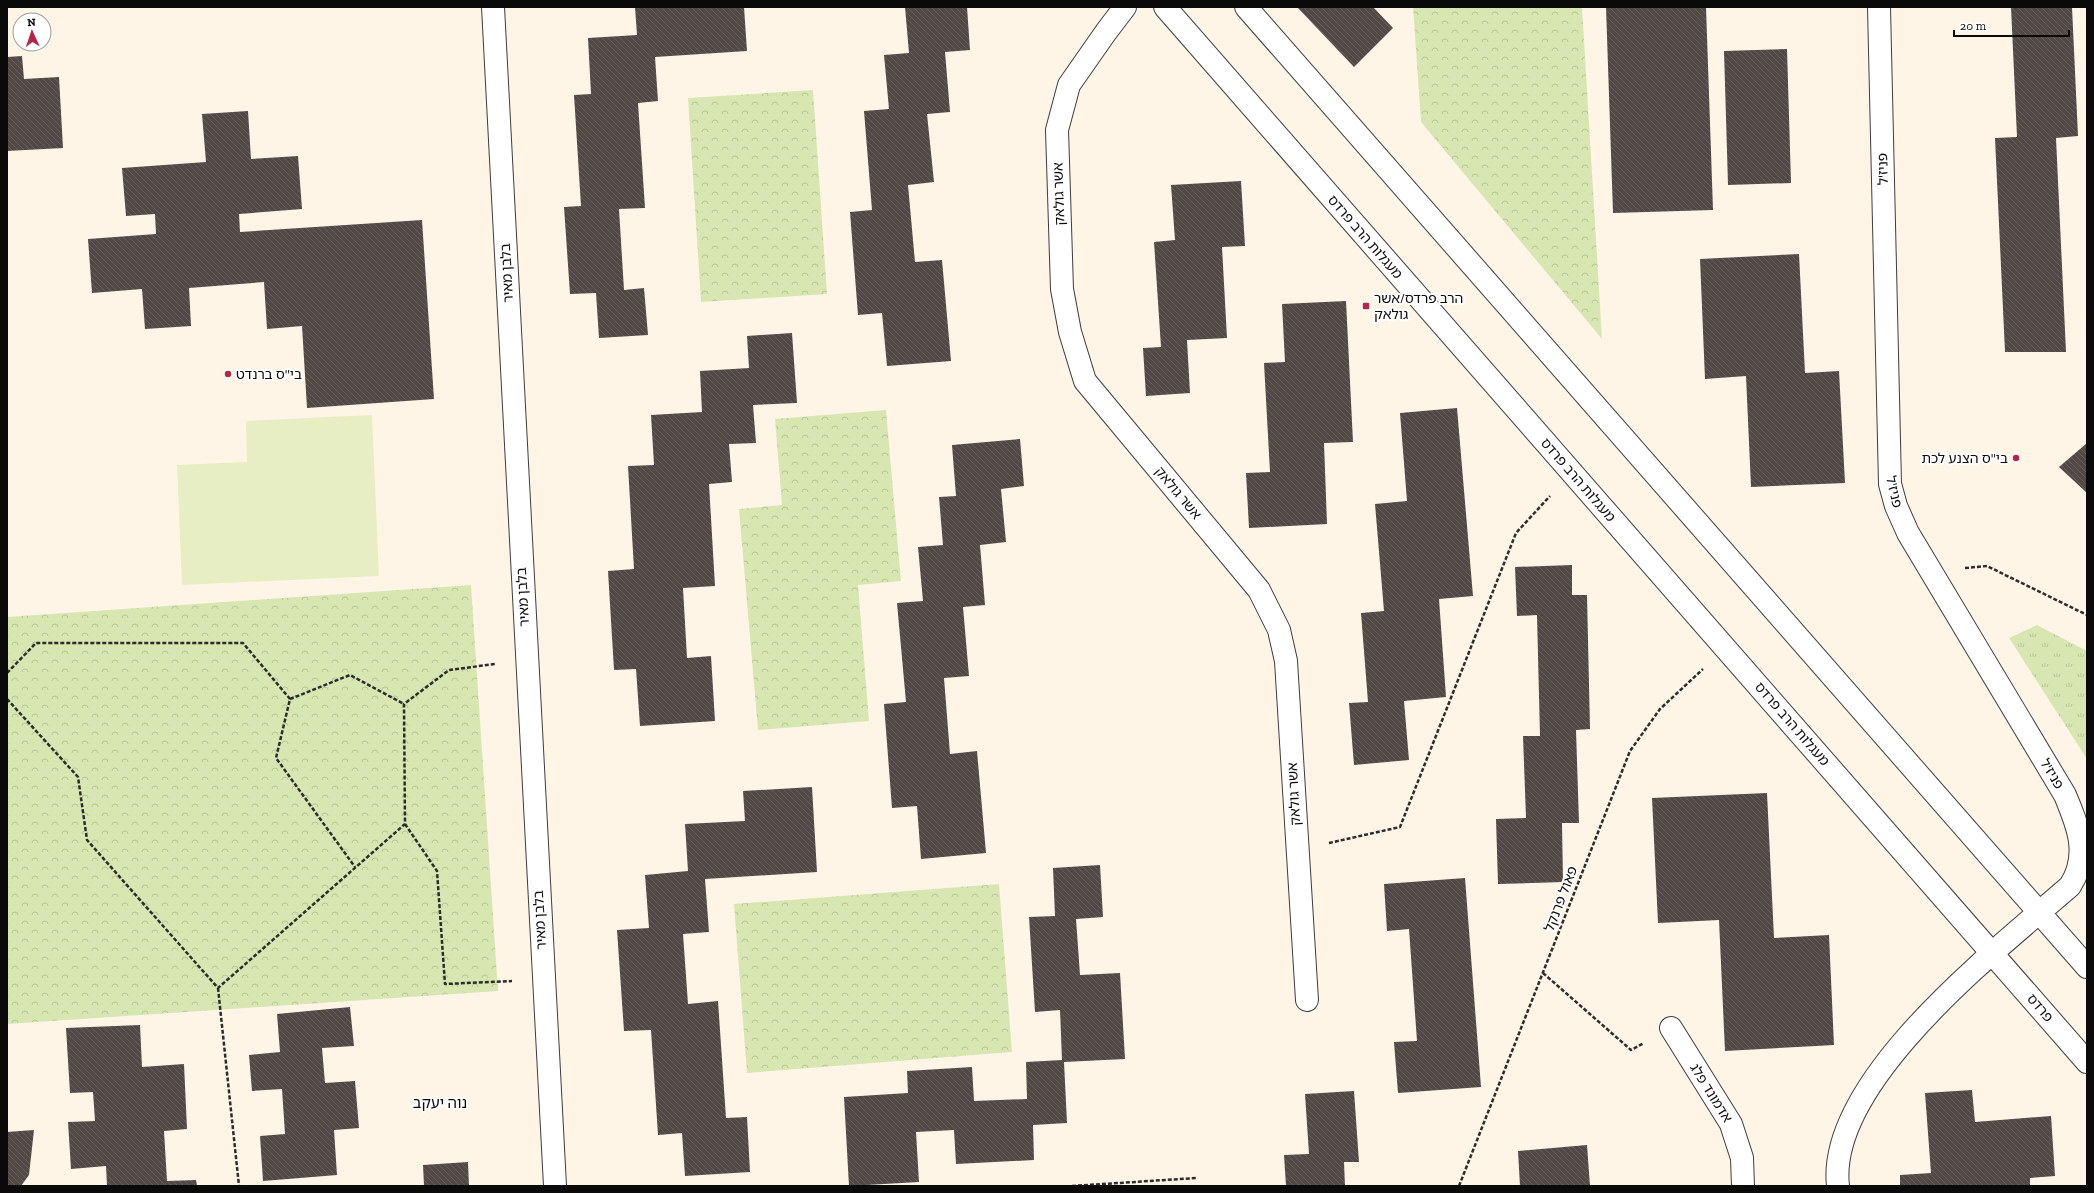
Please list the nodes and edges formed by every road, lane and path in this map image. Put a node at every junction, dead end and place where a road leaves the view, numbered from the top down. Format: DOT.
graph roads {
  1 [pos="493,7"];
  2 [pos="1125,7"];
  3 [pos="1165,7"];
  4 [pos="1246,7"];
  5 [pos="1879,7"];
  6 [pos="1571,472"];
  7 [pos="1930,570"];
  8 [pos="2087,615"];
  9 [pos="1726,649"];
  10 [pos="527,660"];
  11 [pos="7,673"];
  12 [pos="7,699"];
  13 [pos="290,699"];
  14 [pos="404,704"];
  15 [pos="405,824"];
  16 [pos="1298,850"];
  17 [pos="355,867"];
  18 [pos="2039,913"];
  19 [pos="1993,954"];
  20 [pos="2087,967"];
  21 [pos="1543,973"];
  22 [pos="544,979"];
  23 [pos="218,988"];
  24 [pos="1307,1000"];
  25 [pos="1671,1028"];
  26 [pos="2087,1062"];
  27 [pos="1196,1178"];
  28 [pos="239,1186"];
  29 [pos="555,1186"];
  30 [pos="1072,1186"];
  31 [pos="1459,1186"];
  32 [pos="1743,1186"];
  33 [pos="1838,1186"];
  1 -- 10 [label="street, בלבן מאיר"];
  2 -- 16 [label="street, אשר גולאק"];
  3 -- 6 [label="street, מעגלות הרב פרדס"];
  4 -- 18 [label="street"];
  5 -- 7 [label="street, פניז'ל"];
  6 -- 9 [label="street, מעגלות הרב פרדס"];
  6 -- 16 [label="path"];
  7 -- 8 [label="path"];
  7 -- 18 [label="street, פניז'ל"];
  9 -- 19 [label="street, מעגלות הרב פרדס"];
  9 -- 21 [label="path, פאול פרנקל"];
  10 -- 14 [label="path"];
  10 -- 22 [label="street, בלבן מאיר"];
  11 -- 13 [label="path"];
  12 -- 23 [label="path"];
  13 -- 14 [label="path"];
  13 -- 17 [label="path"];
  14 -- 15 [label="path"];
  15 -- 17 [label="path"];
  15 -- 22 [label="path"];
  16 -- 24 [label="street, אשר גולאק"];
  17 -- 23 [label="path"];
  18 -- 19 [label="street, פניז'ל"];
  18 -- 20 [label="street"];
  19 -- 26 [label="street, פרדס"];
  19 -- 33 [label="street, פניז'ל"];
  21 -- 25 [label="path"];
  21 -- 31 [label="path, פאול פרנקל"];
  22 -- 29 [label="street, בלבן מאיר"];
  23 -- 28 [label="path"];
  25 -- 32 [label="street, אדמונד פלג"];
  27 -- 30 [label="path"];
}
